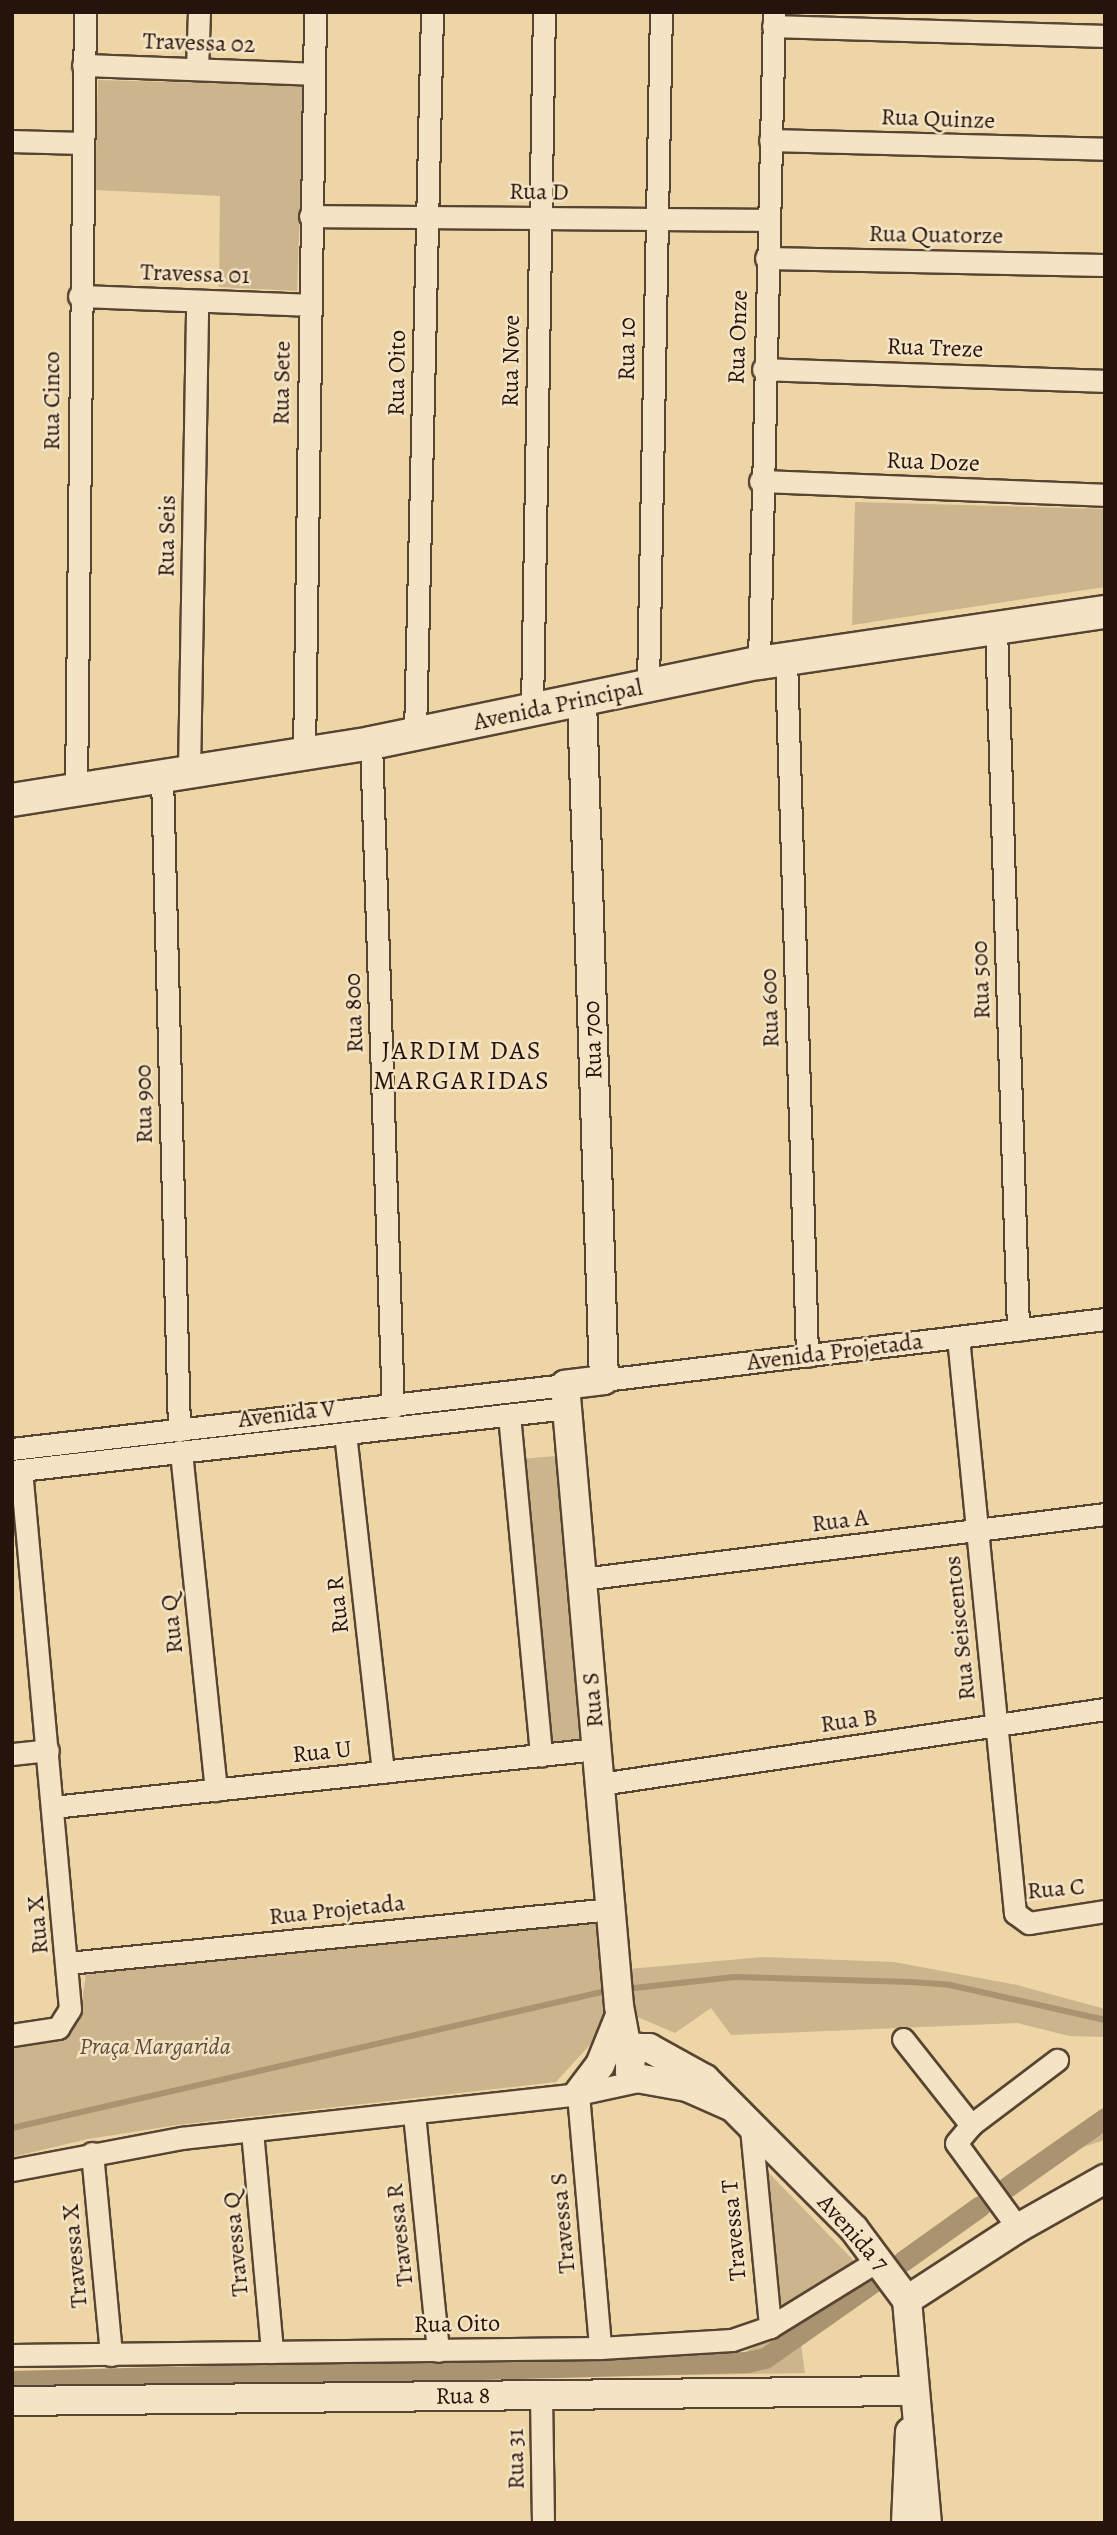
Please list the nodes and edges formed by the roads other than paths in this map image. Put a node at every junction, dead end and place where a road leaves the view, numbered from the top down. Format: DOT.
graph roads {
  1 [pos="85,12"];
  2 [pos="199,12"];
  3 [pos="315,12"];
  4 [pos="432,12"];
  5 [pos="544,12"];
  6 [pos="661,12"];
  7 [pos="773,19"];
  8 [pos="1105,36"];
  9 [pos="83,65"];
  10 [pos="197,69"];
  11 [pos="314,74"];
  12 [pos="770,140"];
  13 [pos="12,141"];
  14 [pos="81,143"];
  15 [pos="1105,149"];
  16 [pos="310,216"];
  17 [pos="427,217"];
  18 [pos="540,219"];
  19 [pos="656,220"];
  20 [pos="767,220"];
  21 [pos="766,258"];
  22 [pos="1105,265"];
  23 [pos="79,296"];
  24 [pos="197,301"];
  25 [pos="309,305"];
  26 [pos="763,369"];
  27 [pos="1105,381"];
  28 [pos="760,481"];
  29 [pos="1105,495"];
  30 [pos="1105,612"];
  31 [pos="996,628"];
  32 [pos="772,661"];
  33 [pos="648,686"];
  34 [pos="582,700"];
  35 [pos="532,710"];
  36 [pos="415,734"];
  37 [pos="371,743"];
  38 [pos="304,754"];
  39 [pos="176,774"];
  40 [pos="76,790"];
  41 [pos="12,800"];
  42 [pos="1105,1319"];
  43 [pos="1018,1330"];
  44 [pos="958,1337"];
  45 [pos="807,1356"];
  46 [pos="604,1380"];
  47 [pos="566,1396"];
  48 [pos="393,1408"];
  49 [pos="509,1415"];
  50 [pos="345,1433"];
  51 [pos="180,1442"];
  52 [pos="12,1450"];
  53 [pos="17,1471"];
  54 [pos="1105,1514"];
  55 [pos="977,1530"];
  56 [pos="582,1579"];
  57 [pos="1105,1709"];
  58 [pos="996,1726"];
  59 [pos="597,1749"];
  60 [pos="48,1750"];
  61 [pos="12,1754"];
  62 [pos="541,1755"];
  63 [pos="383,1772"];
  64 [pos="600,1784"];
  65 [pos="216,1790"];
  66 [pos="53,1807"];
  67 [pos="611,1909"];
  68 [pos="1105,1911"];
  69 [pos="1015,1913"];
  70 [pos="68,1963"];
  71 [pos="619,2011"];
  72 [pos="12,2035"];
  73 [pos="903,2039"];
  74 [pos="1057,2060"];
  75 [pos="642,2064"];
  76 [pos="578,2094"];
  77 [pos="414,2114"];
  78 [pos="971,2125"];
  79 [pos="751,2128"];
  80 [pos="252,2130"];
  81 [pos="92,2153"];
  82 [pos="12,2170"];
  83 [pos="1105,2179"];
  84 [pos="1018,2228"];
  85 [pos="880,2259"];
  86 [pos="906,2300"];
  87 [pos="770,2327"];
  88 [pos="600,2348"];
  89 [pos="438,2351"];
  90 [pos="272,2352"];
  91 [pos="12,2355"];
  92 [pos="111,2355"];
  93 [pos="914,2391"];
  94 [pos="541,2395"];
  95 [pos="12,2401"];
  96 [pos="543,2523"];
  97 [pos="906,2523"];
  98 [pos="927,2523"];
  1 -- 9 [label="street, Rua Cinco"];
  2 -- 10 [label="street"];
  3 -- 11 [label="street, Rua Sete"];
  4 -- 17 [label="street, Rua Oito"];
  5 -- 18 [label="street, Rua Nove"];
  6 -- 19 [label="street, Rua 10"];
  7 -- 8 [label="street"];
  7 -- 12 [label="street, Rua Onze"];
  9 -- 10 [label="street, Travessa 02"];
  9 -- 14 [label="street, Rua Cinco"];
  10 -- 11 [label="street, Travessa 02"];
  11 -- 16 [label="street, Rua Sete"];
  12 -- 15 [label="street, Rua Quinze"];
  12 -- 20 [label="street, Rua Onze"];
  13 -- 14 [label="street"];
  14 -- 23 [label="street, Rua Cinco"];
  16 -- 17 [label="street, Rua D"];
  16 -- 25 [label="street, Rua Sete"];
  17 -- 18 [label="street, Rua D"];
  17 -- 36 [label="street, Rua Oito"];
  18 -- 19 [label="street, Rua D"];
  18 -- 35 [label="street, Rua Nove"];
  19 -- 20 [label="street, Rua D"];
  19 -- 33 [label="street, Rua 10"];
  20 -- 21 [label="street, Rua Onze"];
  21 -- 22 [label="street, Rua Quatorze"];
  21 -- 26 [label="street, Rua Onze"];
  23 -- 24 [label="street, Travessa 01"];
  23 -- 40 [label="street, Rua Cinco"];
  24 -- 25 [label="street, Travessa 01"];
  24 -- 39 [label="street, Rua Seis"];
  25 -- 38 [label="street, Rua Sete"];
  26 -- 27 [label="street, Rua Treze"];
  26 -- 28 [label="street, Rua Onze"];
  28 -- 29 [label="street, Rua Doze"];
  28 -- 32 [label="street, Rua Onze"];
  30 -- 31 [label="main road, Avenida Principal"];
  31 -- 32 [label="main road, Avenida Principal"];
  31 -- 43 [label="street, Rua 500"];
  32 -- 33 [label="main road, Avenida Principal"];
  32 -- 45 [label="street, Rua 600"];
  33 -- 34 [label="main road, Avenida Principal"];
  34 -- 35 [label="main road, Avenida Principal"];
  34 -- 46 [label="street, Rua 700"];
  35 -- 36 [label="main road, Avenida Principal"];
  36 -- 37 [label="main road, Avenida Principal"];
  37 -- 38 [label="main road, Avenida Principal"];
  37 -- 48 [label="street, Rua 800"];
  38 -- 39 [label="main road, Avenida Principal"];
  39 -- 40 [label="main road, Avenida Principal"];
  39 -- 51 [label="street, Rua 900"];
  40 -- 41 [label="main road, Avenida Principal"];
  42 -- 43 [label="street, Avenida Projetada"];
  43 -- 44 [label="street, Avenida Projetada"];
  44 -- 45 [label="street, Avenida Projetada"];
  44 -- 55 [label="street, Rua Seiscentos"];
  45 -- 46 [label="street, Avenida Projetada"];
  46 -- 47 [label="street, Avenida Projetada"];
  47 -- 48 [label="street, Avenida V"];
  47 -- 49 [label="street, Avenida V"];
  47 -- 56 [label="street, Rua S"];
  48 -- 51 [label="street, Avenida V"];
  49 -- 50 [label="street, Avenida V"];
  49 -- 62 [label="street"];
  50 -- 51 [label="street, Avenida V"];
  50 -- 63 [label="street, Rua R"];
  51 -- 52 [label="street, Avenida V"];
  51 -- 53 [label="street, Avenida V"];
  51 -- 65 [label="street, Rua Q"];
  53 -- 60 [label="street, Rua X"];
  54 -- 55 [label="street, Rua A"];
  55 -- 56 [label="street, Rua A"];
  55 -- 58 [label="street, Rua Seiscentos"];
  56 -- 59 [label="street, Rua S"];
  57 -- 58 [label="street, Rua B"];
  58 -- 64 [label="street, Rua B"];
  58 -- 69 [label="street, Rua Seiscentos"];
  59 -- 62 [label="street, Rua U"];
  59 -- 64 [label="street, Rua S"];
  60 -- 61 [label="street"];
  60 -- 66 [label="street, Rua X"];
  62 -- 63 [label="street, Rua U"];
  63 -- 65 [label="street, Rua U"];
  64 -- 67 [label="street, Rua S"];
  65 -- 66 [label="street, Rua U"];
  66 -- 70 [label="street, Rua X"];
  67 -- 70 [label="street, Rua Projetada"];
  67 -- 71 [label="street, Rua S"];
  68 -- 69 [label="street, Rua C"];
  70 -- 72 [label="street, Rua X"];
  71 -- 75 [label="street"];
  71 -- 76 [label="street"];
  73 -- 78 [label="street"];
  74 -- 78 [label="street"];
  75 -- 76 [label="street"];
  75 -- 79 [label="street, Avenida 7"];
  76 -- 77 [label="street"];
  76 -- 88 [label="street, Travessa S"];
  77 -- 80 [label="street"];
  77 -- 89 [label="street, Travessa R"];
  78 -- 84 [label="street"];
  79 -- 85 [label="street, Avenida 7"];
  79 -- 87 [label="street, Travessa T"];
  80 -- 81 [label="street"];
  80 -- 90 [label="street, Travessa Q"];
  81 -- 82 [label="street"];
  81 -- 92 [label="street, Travessa X"];
  83 -- 84 [label="street"];
  84 -- 86 [label="street"];
  85 -- 86 [label="street, Avenida 7"];
  85 -- 87 [label="street, Rua Oito"];
  86 -- 93 [label="street, Avenida 7"];
  87 -- 88 [label="street, Rua Oito"];
  88 -- 89 [label="street, Rua Oito"];
  89 -- 90 [label="street, Rua Oito"];
  90 -- 92 [label="street, Rua Oito"];
  91 -- 92 [label="street, Rua Oito"];
  93 -- 94 [label="street, Rua 8"];
  93 -- 97 [label="street, Avenida 7"];
  93 -- 98 [label="street, Avenida 7"];
  94 -- 95 [label="street, Rua 8"];
  94 -- 96 [label="street, Rua 31"];
}
